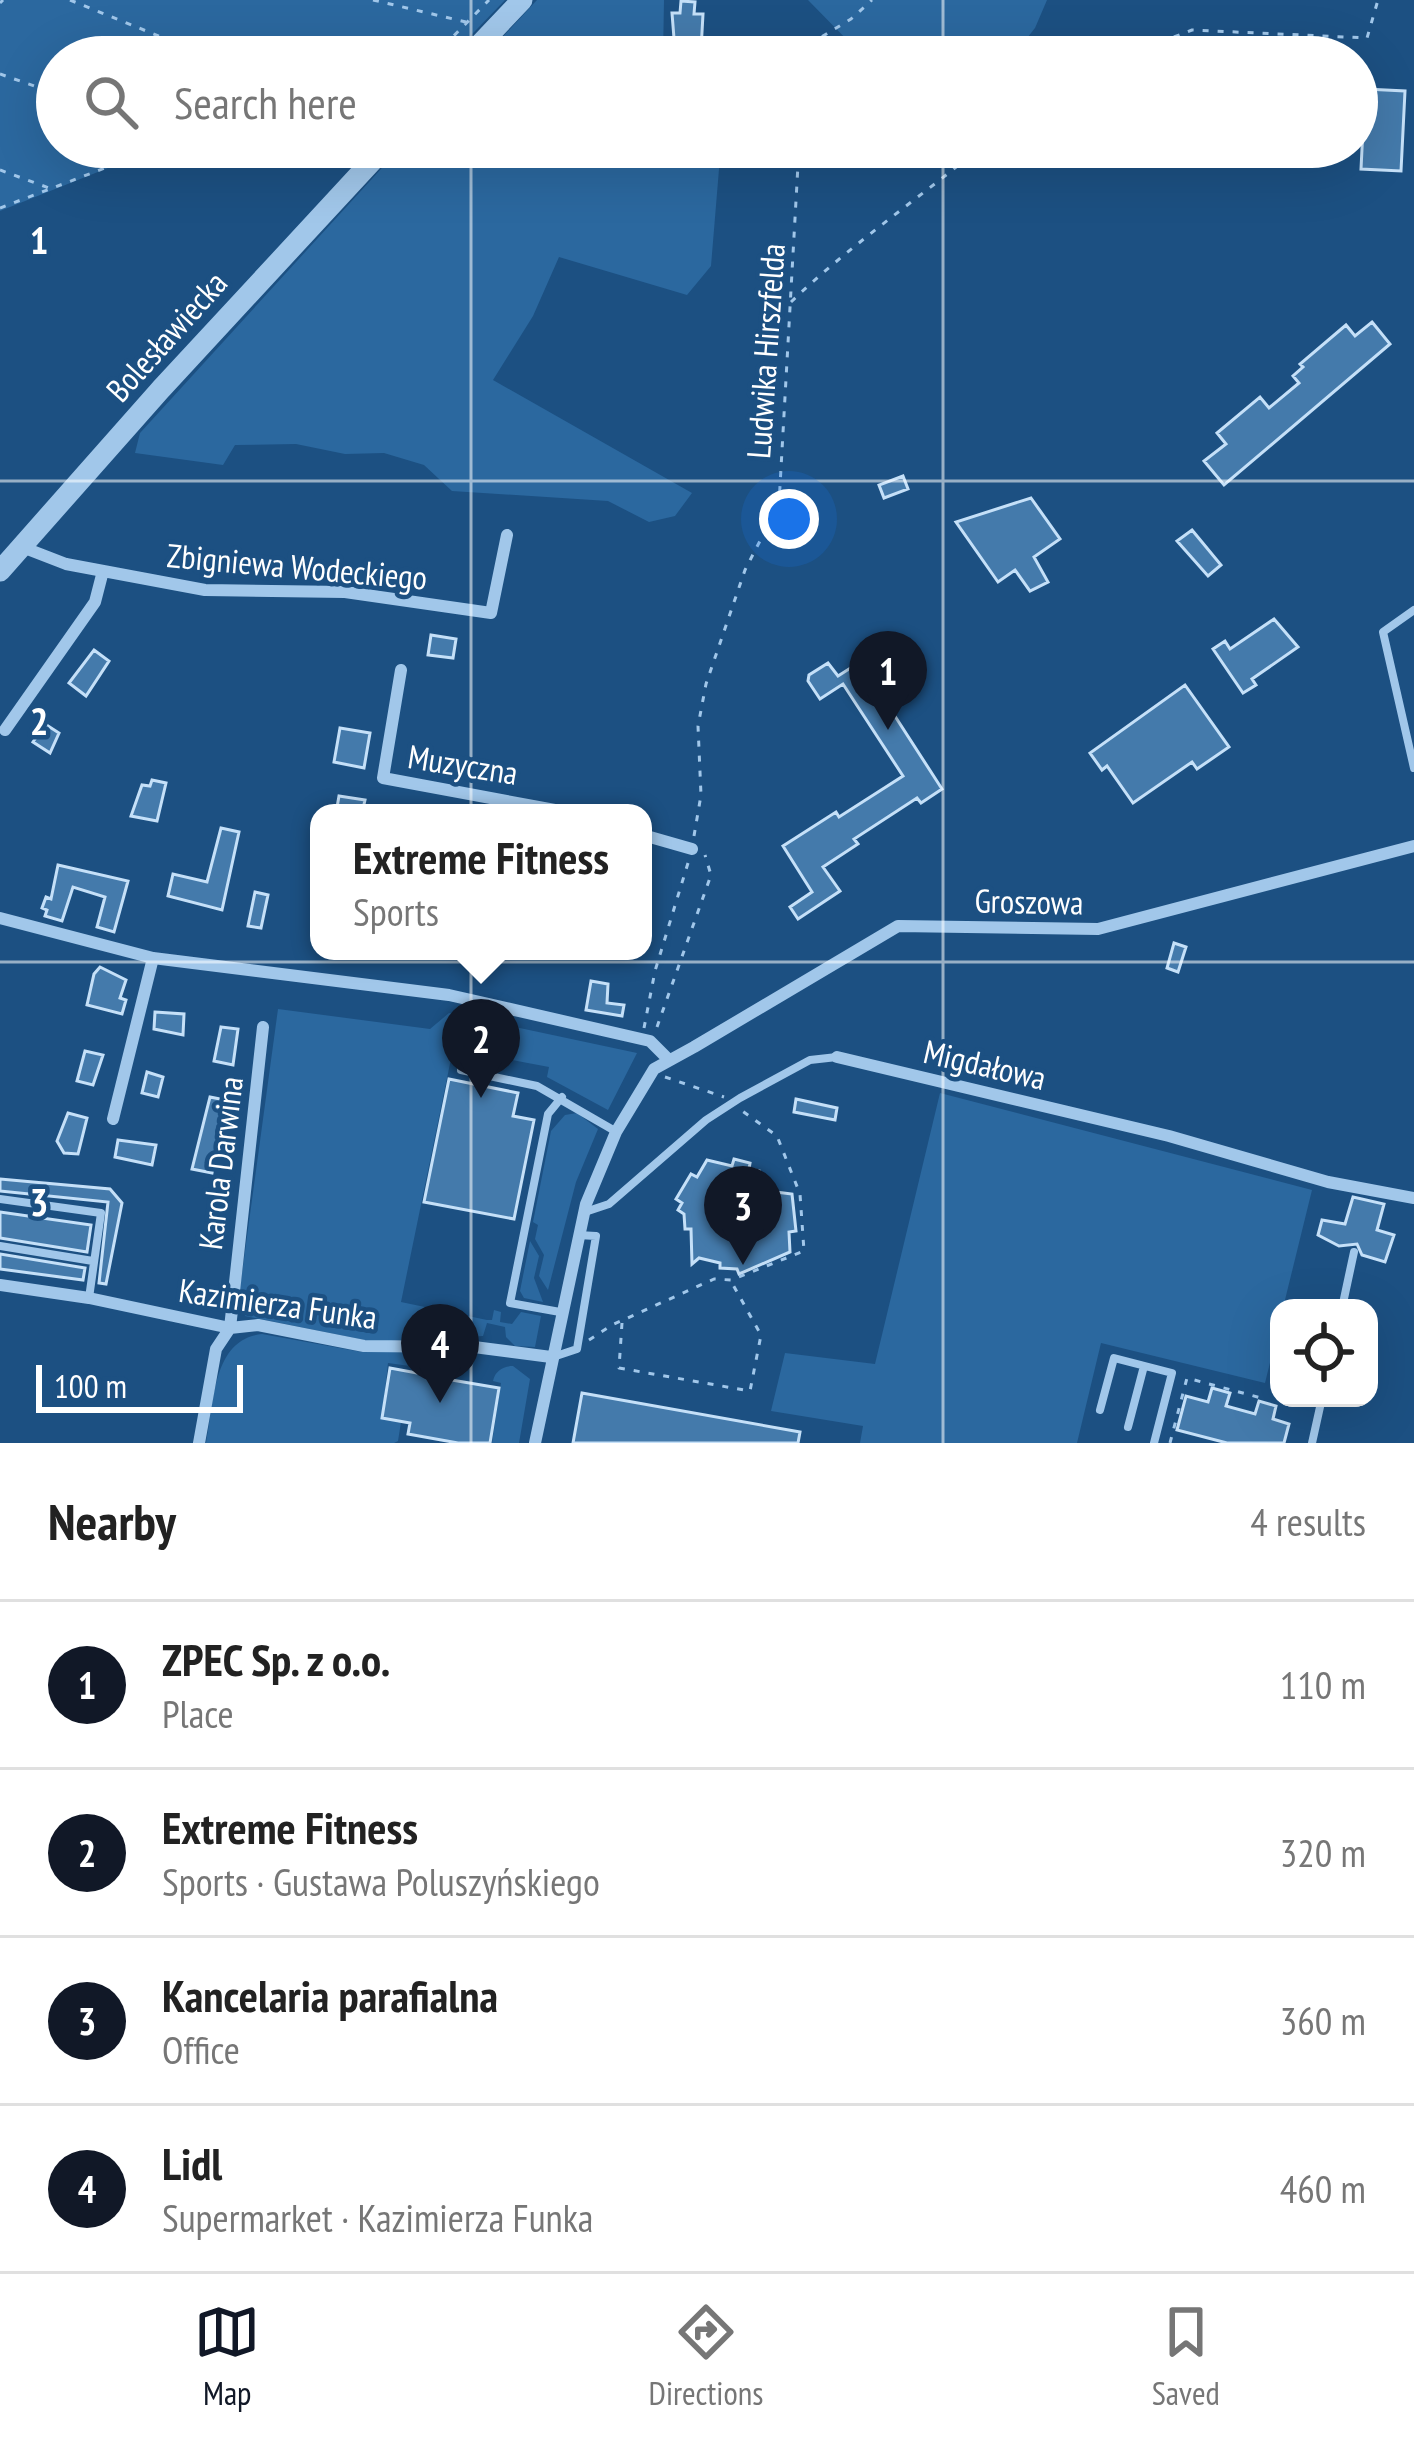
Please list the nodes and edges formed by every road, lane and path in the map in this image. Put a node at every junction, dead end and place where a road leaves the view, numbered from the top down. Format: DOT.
graph roads {
  1 [pos="70,0"];
  2 [pos="373,0"];
  3 [pos="489,0"];
  4 [pos="522,0"];
  5 [pos="872,0"];
  6 [pos="1378,0"];
  7 [pos="466,22"];
  8 [pos="159,36"];
  9 [pos="453,36"];
  10 [pos="488,36"];
  11 [pos="822,36"];
  12 [pos="1177,36"];
  13 [pos="1328,36"];
  14 [pos="1368,36"];
  15 [pos="0,74"];
  16 [pos="36,87"];
  17 [pos="104,168"];
  18 [pos="365,168"];
  19 [pos="798,168"];
  20 [pos="956,168"];
  21 [pos="0,170"];
  22 [pos="50,188"];
  23 [pos="0,208"];
  24 [pos="789,304"];
  25 [pos="507,535"];
  26 [pos="22,547"];
  27 [pos="103,571"];
  28 [pos="0,572"];
  29 [pos="1414,610"];
  30 [pos="401,670"];
  31 [pos="5,730"];
  32 [pos="1414,768"];
  33 [pos="522,804"];
  34 [pos="652,838"];
  35 [pos="1414,846"];
  36 [pos="692,850"];
  37 [pos="0,918"];
  38 [pos="153,958"];
  39 [pos="263,1027"];
  40 [pos="646,1040"];
  41 [pos="837,1058"];
  42 [pos="668,1059"];
  43 [pos="461,1070"];
  44 [pos="652,1073"];
  45 [pos="562,1097"];
  46 [pos="733,1102"];
  47 [pos="113,1119"];
  48 [pos="616,1132"];
  49 [pos="1414,1198"];
  50 [pos="0,1199"];
  51 [pos="584,1213"];
  52 [pos="578,1235"];
  53 [pos="0,1246"];
  54 [pos="1354,1252"];
  55 [pos="93,1261"];
  56 [pos="731,1280"];
  57 [pos="0,1285"];
  58 [pos="88,1298"];
  59 [pos="1344,1299"];
  60 [pos="560,1312"];
  61 [pos="622,1321"];
  62 [pos="230,1328"];
  63 [pos="577,1349"];
  64 [pos="551,1358"];
  65 [pos="1144,1366"];
  66 [pos="1265,1399"];
  67 [pos="1320,1407"];
  68 [pos="1100,1409"];
  69 [pos="1128,1427"];
  70 [pos="199,1443"];
  71 [pos="535,1443"];
  72 [pos="1154,1443"];
  73 [pos="1170,1443"];
  74 [pos="1312,1443"];
  1 -- 8 [label="path"];
  2 -- 7 [label="path"];
  3 -- 7 [label="path"];
  4 -- 10 [label="street"];
  5 -- 11 [label="path"];
  6 -- 14 [label="path"];
  7 -- 9 [label="path"];
  12 -- 13 [label="path"];
  15 -- 16 [label="path"];
  17 -- 22 [label="path"];
  18 -- 26 [label="street, Bolesławiecka"];
  19 -- 24 [label="path, Ludwika Hirszfelda"];
  20 -- 24 [label="path"];
  21 -- 22 [label="path"];
  22 -- 23 [label="path"];
  24 -- 36 [label="path, Ludwika Hirszfelda"];
  25 -- 27 [label="street, Zbigniewa Wodeckiego"];
  26 -- 27 [label="street, Zbigniewa Wodeckiego"];
  26 -- 28 [label="street, Bolesławiecka"];
  27 -- 31 [label="street"];
  29 -- 32 [label="lane"];
  30 -- 33 [label="street, Muzyczna"];
  34 -- 36 [label="street"];
  35 -- 42 [label="street, Groszowa"];
  36 -- 40 [label="path, Ludwika Hirszfelda"];
  36 -- 40 [label="path"];
  37 -- 38 [label="street"];
  38 -- 40 [label="street"];
  38 -- 47 [label="street"];
  39 -- 62 [label="street, Karola Darwina"];
  40 -- 42 [label="street"];
  41 -- 46 [label="lane, Migdałowa"];
  41 -- 49 [label="street, Migdałowa"];
  42 -- 44 [label="street, Groszowa"];
  43 -- 45 [label="lane"];
  44 -- 46 [label="path"];
  44 -- 48 [label="street, Groszowa"];
  45 -- 48 [label="lane"];
  45 -- 60 [label="lane"];
  46 -- 51 [label="lane, Migdałowa"];
  46 -- 56 [label="path"];
  48 -- 51 [label="street, Groszowa"];
  50 -- 55 [label="lane"];
  51 -- 52 [label="street, Groszowa"];
  52 -- 60 [label="street, Groszowa"];
  52 -- 63 [label="lane"];
  53 -- 55 [label="lane"];
  54 -- 59 [label="lane"];
  55 -- 58 [label="lane"];
  56 -- 61 [label="path"];
  56 -- 61 [label="path"];
  57 -- 58 [label="street, Kazimierza Funka"];
  58 -- 62 [label="street, Kazimierza Funka"];
  60 -- 64 [label="street, Groszowa"];
  61 -- 63 [label="path"];
  62 -- 64 [label="street, Kazimierza Funka"];
  62 -- 70 [label="street, Karola Darwina"];
  63 -- 64 [label="lane"];
  64 -- 71 [label="street, Groszowa"];
  65 -- 68 [label="lane"];
  65 -- 69 [label="lane"];
  65 -- 72 [label="lane"];
  66 -- 73 [label="path"];
  67 -- 74 [label="lane"];
}
